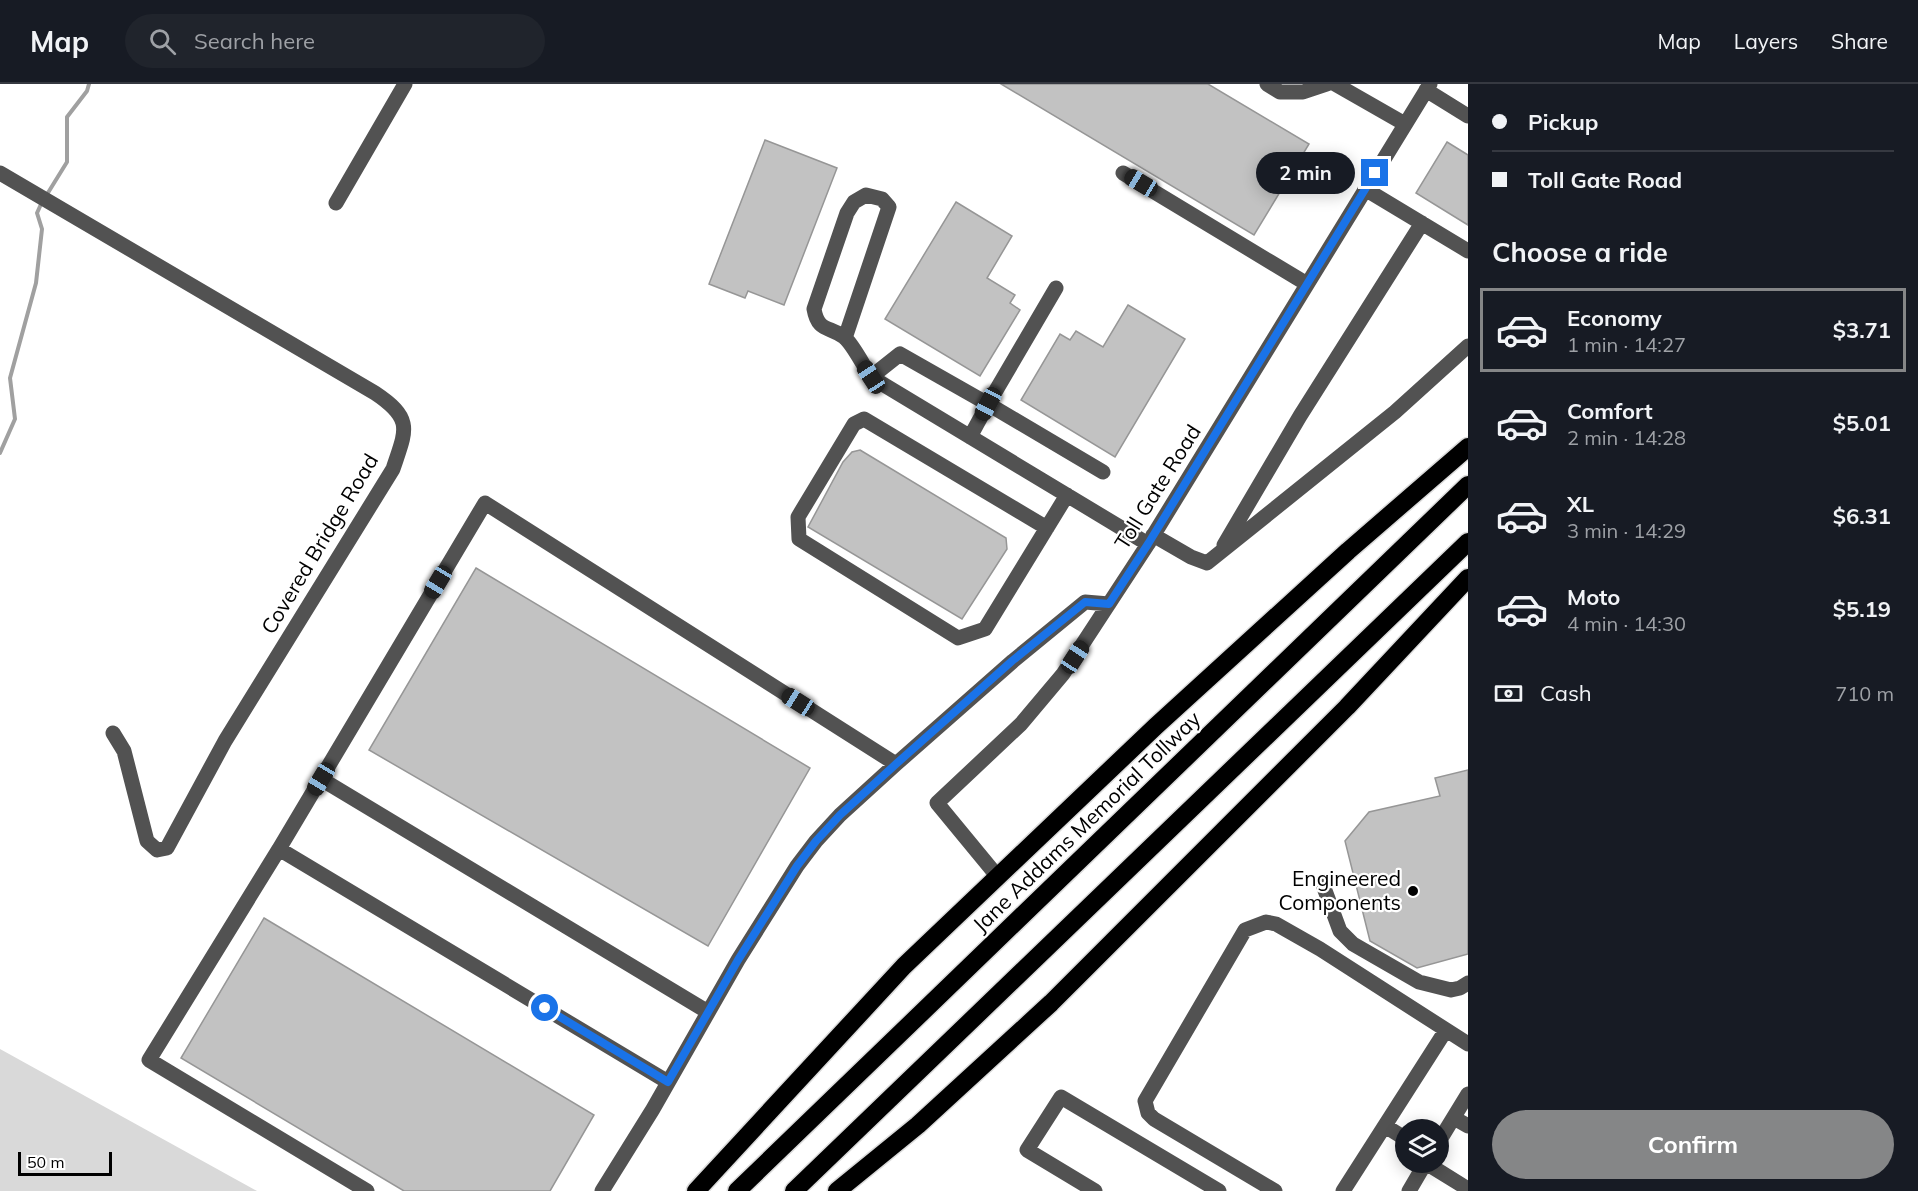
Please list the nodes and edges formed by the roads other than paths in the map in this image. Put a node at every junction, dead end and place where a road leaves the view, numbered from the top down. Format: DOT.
graph roads {
  1 [pos="405,84"];
  2 [pos="1267,84"];
  3 [pos="1327,84"];
  4 [pos="1335,84"];
  5 [pos="1428,87"];
  6 [pos="1468,116"];
  7 [pos="1405,124"];
  8 [pos="1123,172"];
  9 [pos="0,173"];
  10 [pos="1365,189"];
  11 [pos="336,203"];
  12 [pos="1422,223"];
  13 [pos="1468,251"];
  14 [pos="1307,284"];
  15 [pos="1056,288"];
  16 [pos="845,338"];
  17 [pos="1468,346"];
  18 [pos="871,377"];
  19 [pos="988,404"];
  20 [pos="970,437"];
  21 [pos="1468,447"];
  22 [pos="1103,472"];
  23 [pos="1468,485"];
  24 [pos="1067,495"];
  25 [pos="1047,528"];
  26 [pos="1151,540"];
  27 [pos="1468,542"];
  28 [pos="1220,553"];
  29 [pos="1468,578"];
  30 [pos="1109,604"];
  31 [pos="112,733"];
  32 [pos="896,764"];
  33 [pos="321,779"];
  34 [pos="279,849"];
  35 [pos="998,877"];
  36 [pos="1323,885"];
  37 [pos="1468,983"];
  38 [pos="708,1012"];
  39 [pos="1446,1030"];
  40 [pos="1468,1044"];
  41 [pos="668,1082"];
  42 [pos="1468,1094"];
  43 [pos="1454,1118"];
  44 [pos="1384,1126"];
  45 [pos="1449,1126"];
  46 [pos="1468,1126"];
  47 [pos="1395,1132"];
  48 [pos="1420,1173"];
  49 [pos="1442,1173"];
  50 [pos="1449,1177"];
  51 [pos="1468,1189"];
  52 [pos="367,1191"];
  53 [pos="602,1191"];
  54 [pos="696,1191"];
  55 [pos="737,1191"];
  56 [pos="794,1191"];
  57 [pos="837,1191"];
  58 [pos="1095,1191"];
  59 [pos="1219,1191"];
  60 [pos="1275,1191"];
  61 [pos="1343,1191"];
  62 [pos="1409,1191"];
  63 [pos="1441,1191"];
  1 -- 11 [label="street"];
  2 -- 3 [label="street"];
  4 -- 7 [label="street"];
  5 -- 6 [label="street"];
  5 -- 7 [label="street, Toll Gate Road"];
  7 -- 10 [label="street, Toll Gate Road"];
  8 -- 14 [label="street"];
  9 -- 31 [label="street, Covered Bridge Road"];
  10 -- 12 [label="street"];
  10 -- 14 [label="street, Toll Gate Road"];
  12 -- 13 [label="street"];
  12 -- 28 [label="street"];
  14 -- 26 [label="street, Toll Gate Road"];
  15 -- 19 [label="street"];
  16 -- 16 [label="street"];
  16 -- 18 [label="street"];
  17 -- 28 [label="street"];
  18 -- 19 [label="street"];
  18 -- 20 [label="street"];
  19 -- 20 [label="street"];
  19 -- 22 [label="street"];
  20 -- 24 [label="street"];
  21 -- 35 [label="highway"];
  23 -- 55 [label="highway, Jane Addams Memorial Tollway"];
  24 -- 25 [label="street"];
  24 -- 26 [label="street"];
  25 -- 25 [label="street"];
  26 -- 28 [label="street"];
  26 -- 30 [label="street, Toll Gate Road"];
  27 -- 56 [label="highway"];
  29 -- 57 [label="highway"];
  30 -- 32 [label="street"];
  30 -- 35 [label="street, Toll Gate Road"];
  32 -- 33 [label="street"];
  32 -- 38 [label="street"];
  33 -- 34 [label="street"];
  33 -- 38 [label="street"];
  34 -- 41 [label="street"];
  34 -- 52 [label="street"];
  35 -- 54 [label="highway"];
  36 -- 37 [label="street"];
  38 -- 41 [label="street"];
  39 -- 40 [label="street"];
  39 -- 44 [label="street"];
  39 -- 60 [label="street"];
  41 -- 53 [label="street"];
  42 -- 43 [label="street"];
  43 -- 45 [label="street"];
  43 -- 46 [label="street"];
  44 -- 47 [label="street"];
  44 -- 61 [label="street"];
  48 -- 62 [label="street"];
  49 -- 50 [label="street"];
  50 -- 51 [label="street"];
  50 -- 63 [label="street"];
  58 -- 59 [label="street"];
}
